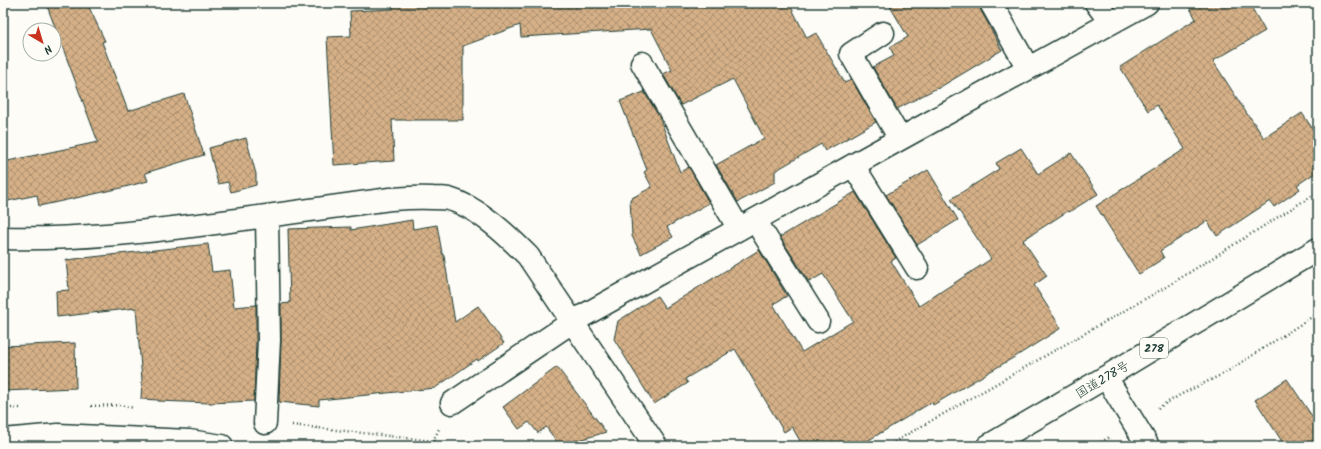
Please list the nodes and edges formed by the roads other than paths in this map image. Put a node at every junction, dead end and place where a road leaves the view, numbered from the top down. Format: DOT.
graph roads {
  1 [pos="991,3"];
  2 [pos="1096,3"];
  3 [pos="1147,3"];
  4 [pos="1111,22"];
  5 [pos="883,33"];
  6 [pos="642,63"];
  7 [pos="1028,68"];
  8 [pos="900,139"];
  9 [pos="853,165"];
  10 [pos="267,216"];
  11 [pos="747,224"];
  12 [pos="3,238"];
  13 [pos="1318,249"];
  14 [pos="917,268"];
  15 [pos="818,321"];
  16 [pos="572,322"];
  17 [pos="1106,377"];
  18 [pos="452,403"];
  19 [pos="265,423"];
  20 [pos="3,440"];
  21 [pos="189,443"];
  22 [pos="222,446"];
  23 [pos="656,446"];
  24 [pos="988,446"];
  25 [pos="1148,446"];
  1 -- 7 [label="main road"];
  2 -- 4 [label="main road"];
  3 -- 4 [label="main road"];
  4 -- 7 [label="main road"];
  5 -- 8 [label="main road"];
  6 -- 11 [label="main road"];
  7 -- 8 [label="main road"];
  8 -- 9 [label="main road"];
  9 -- 11 [label="main road"];
  9 -- 14 [label="main road"];
  10 -- 12 [label="main road"];
  10 -- 16 [label="main road"];
  10 -- 19 [label="main road"];
  11 -- 15 [label="main road"];
  11 -- 16 [label="main road"];
  13 -- 17 [label="main road, 国道278号 / 278"];
  16 -- 18 [label="main road"];
  16 -- 23 [label="main road"];
  17 -- 24 [label="main road, 国道278号 / 278"];
  17 -- 25 [label="main road"];
  20 -- 21 [label="main road"];
  21 -- 22 [label="main road"];
}
